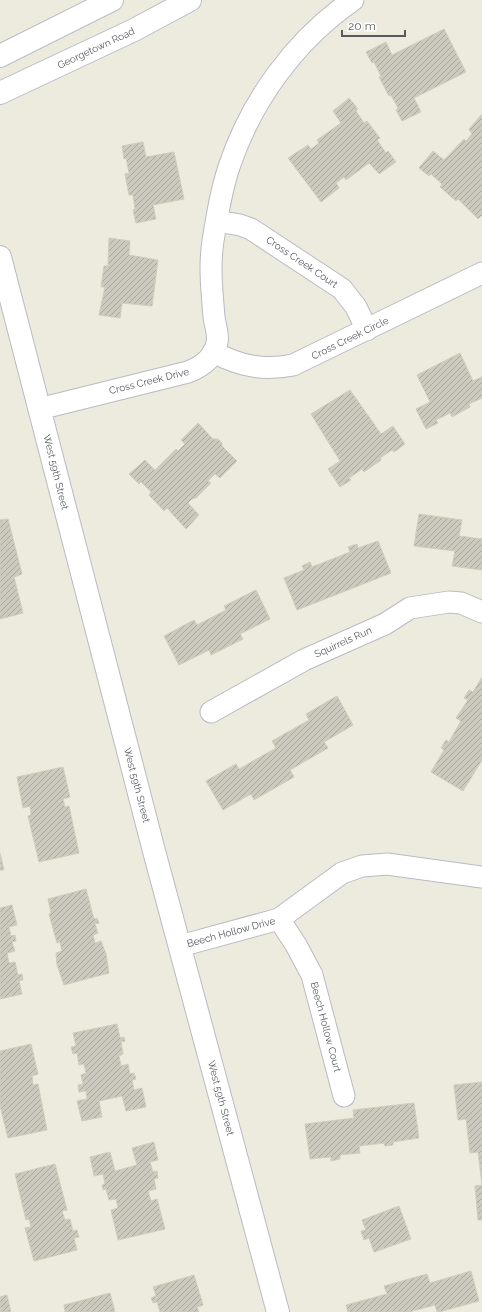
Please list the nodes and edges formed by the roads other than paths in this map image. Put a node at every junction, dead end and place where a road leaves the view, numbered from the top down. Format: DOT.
graph roads {
  1 [pos="112,0"];
  2 [pos="190,0"];
  3 [pos="353,0"];
  4 [pos="0,56"];
  5 [pos="0,93"];
  6 [pos="217,222"];
  7 [pos="0,258"];
  8 [pos="482,273"];
  9 [pos="368,330"];
  10 [pos="213,352"];
  11 [pos="39,409"];
  12 [pos="482,612"];
  13 [pos="212,712"];
  14 [pos="482,877"];
  15 [pos="279,919"];
  16 [pos="180,946"];
  17 [pos="344,1096"];
  18 [pos="278,1312"];
  1 -- 4 [label="street"];
  2 -- 5 [label="street, Georgetown Road"];
  3 -- 6 [label="street, Cross Creek Drive"];
  6 -- 9 [label="street, Cross Creek Court"];
  6 -- 10 [label="street, Cross Creek Drive"];
  7 -- 11 [label="street, West 59th Street"];
  8 -- 9 [label="street, Cross Creek Circle"];
  9 -- 10 [label="street, Cross Creek Circle"];
  10 -- 11 [label="street, Cross Creek Drive"];
  11 -- 16 [label="street, West 59th Street"];
  12 -- 13 [label="street, Squirrels Run"];
  14 -- 15 [label="street, Beech Hollow Drive"];
  15 -- 16 [label="street, Beech Hollow Drive"];
  15 -- 17 [label="street, Beech Hollow Court"];
  16 -- 18 [label="street, West 59th Street"];
}
